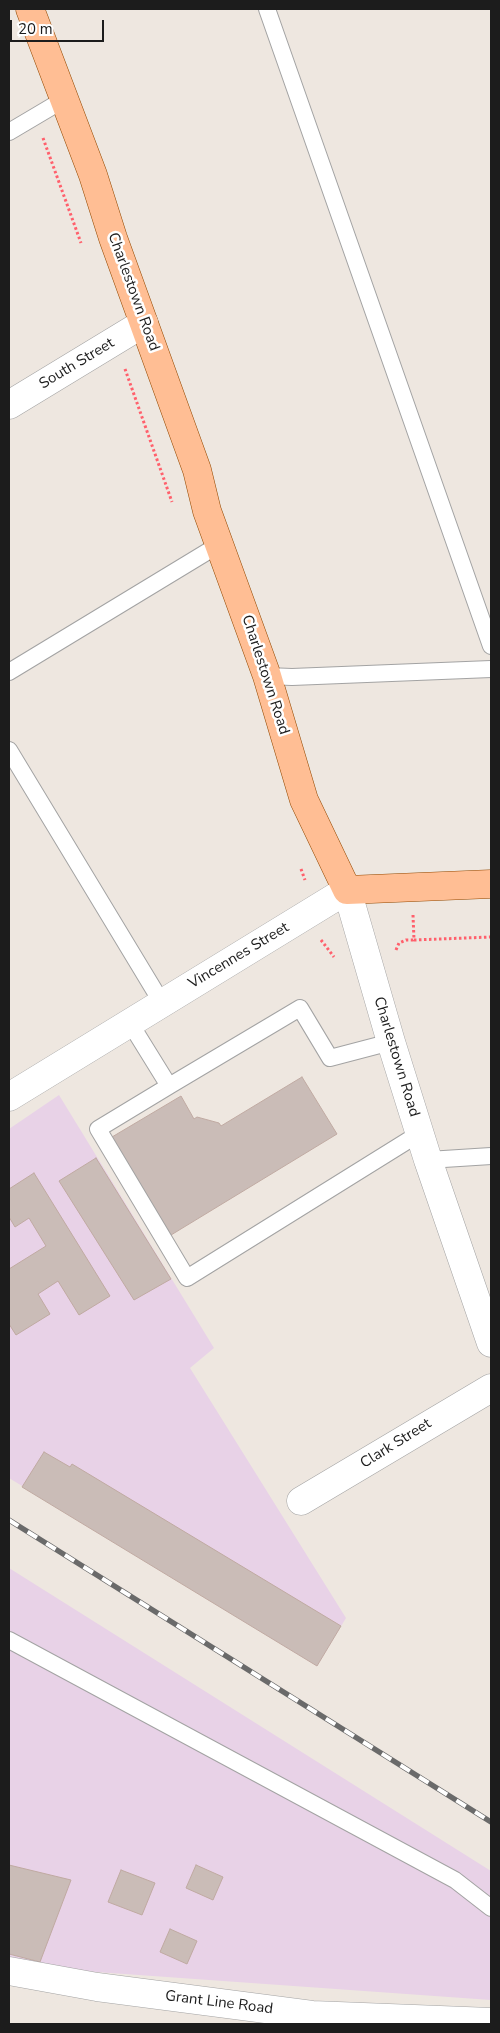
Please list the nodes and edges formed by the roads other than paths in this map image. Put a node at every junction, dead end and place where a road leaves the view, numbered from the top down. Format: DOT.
graph roads {
  1 [pos="30,9"];
  2 [pos="267,9"];
  3 [pos="63,100"];
  4 [pos="9,132"];
  5 [pos="144,323"];
  6 [pos="9,406"];
  7 [pos="220,544"];
  8 [pos="491,646"];
  9 [pos="491,670"];
  10 [pos="9,672"];
  11 [pos="267,676"];
  12 [pos="9,750"];
  13 [pos="491,884"];
  14 [pos="347,890"];
  15 [pos="162,1003"];
  16 [pos="130,1023"];
  17 [pos="391,1042"];
  18 [pos="169,1086"];
  19 [pos="9,1097"];
  20 [pos="420,1133"];
  21 [pos="491,1156"];
  22 [pos="428,1160"];
  23 [pos="491,1343"];
  24 [pos="491,1388"];
  25 [pos="301,1501"];
  26 [pos="9,1640"];
  27 [pos="491,1908"];
  28 [pos="9,1971"];
  29 [pos="491,2022"];
  1 -- 3 [label="main road, Charlestown Road"];
  2 -- 8 [label="lane"];
  3 -- 4 [label="lane"];
  3 -- 5 [label="main road, Charlestown Road"];
  5 -- 6 [label="street, South Street"];
  5 -- 7 [label="main road, Charlestown Road"];
  7 -- 10 [label="lane"];
  7 -- 11 [label="main road, Charlestown Road"];
  9 -- 11 [label="lane"];
  11 -- 14 [label="main road, Charlestown Road"];
  12 -- 15 [label="lane"];
  13 -- 14 [label="main road, Vincennes Street"];
  14 -- 15 [label="street, Vincennes Street"];
  14 -- 17 [label="street, Charlestown Road"];
  15 -- 16 [label="street, Vincennes Street"];
  16 -- 18 [label="lane"];
  16 -- 19 [label="street, Vincennes Street"];
  17 -- 18 [label="lane"];
  17 -- 20 [label="street, Charlestown Road"];
  18 -- 20 [label="lane"];
  20 -- 22 [label="street, Charlestown Road"];
  21 -- 22 [label="lane"];
  22 -- 23 [label="street, Charlestown Road"];
  24 -- 25 [label="street, Clark Street"];
  26 -- 27 [label="lane"];
  28 -- 29 [label="street, Grant Line Road"];
}
